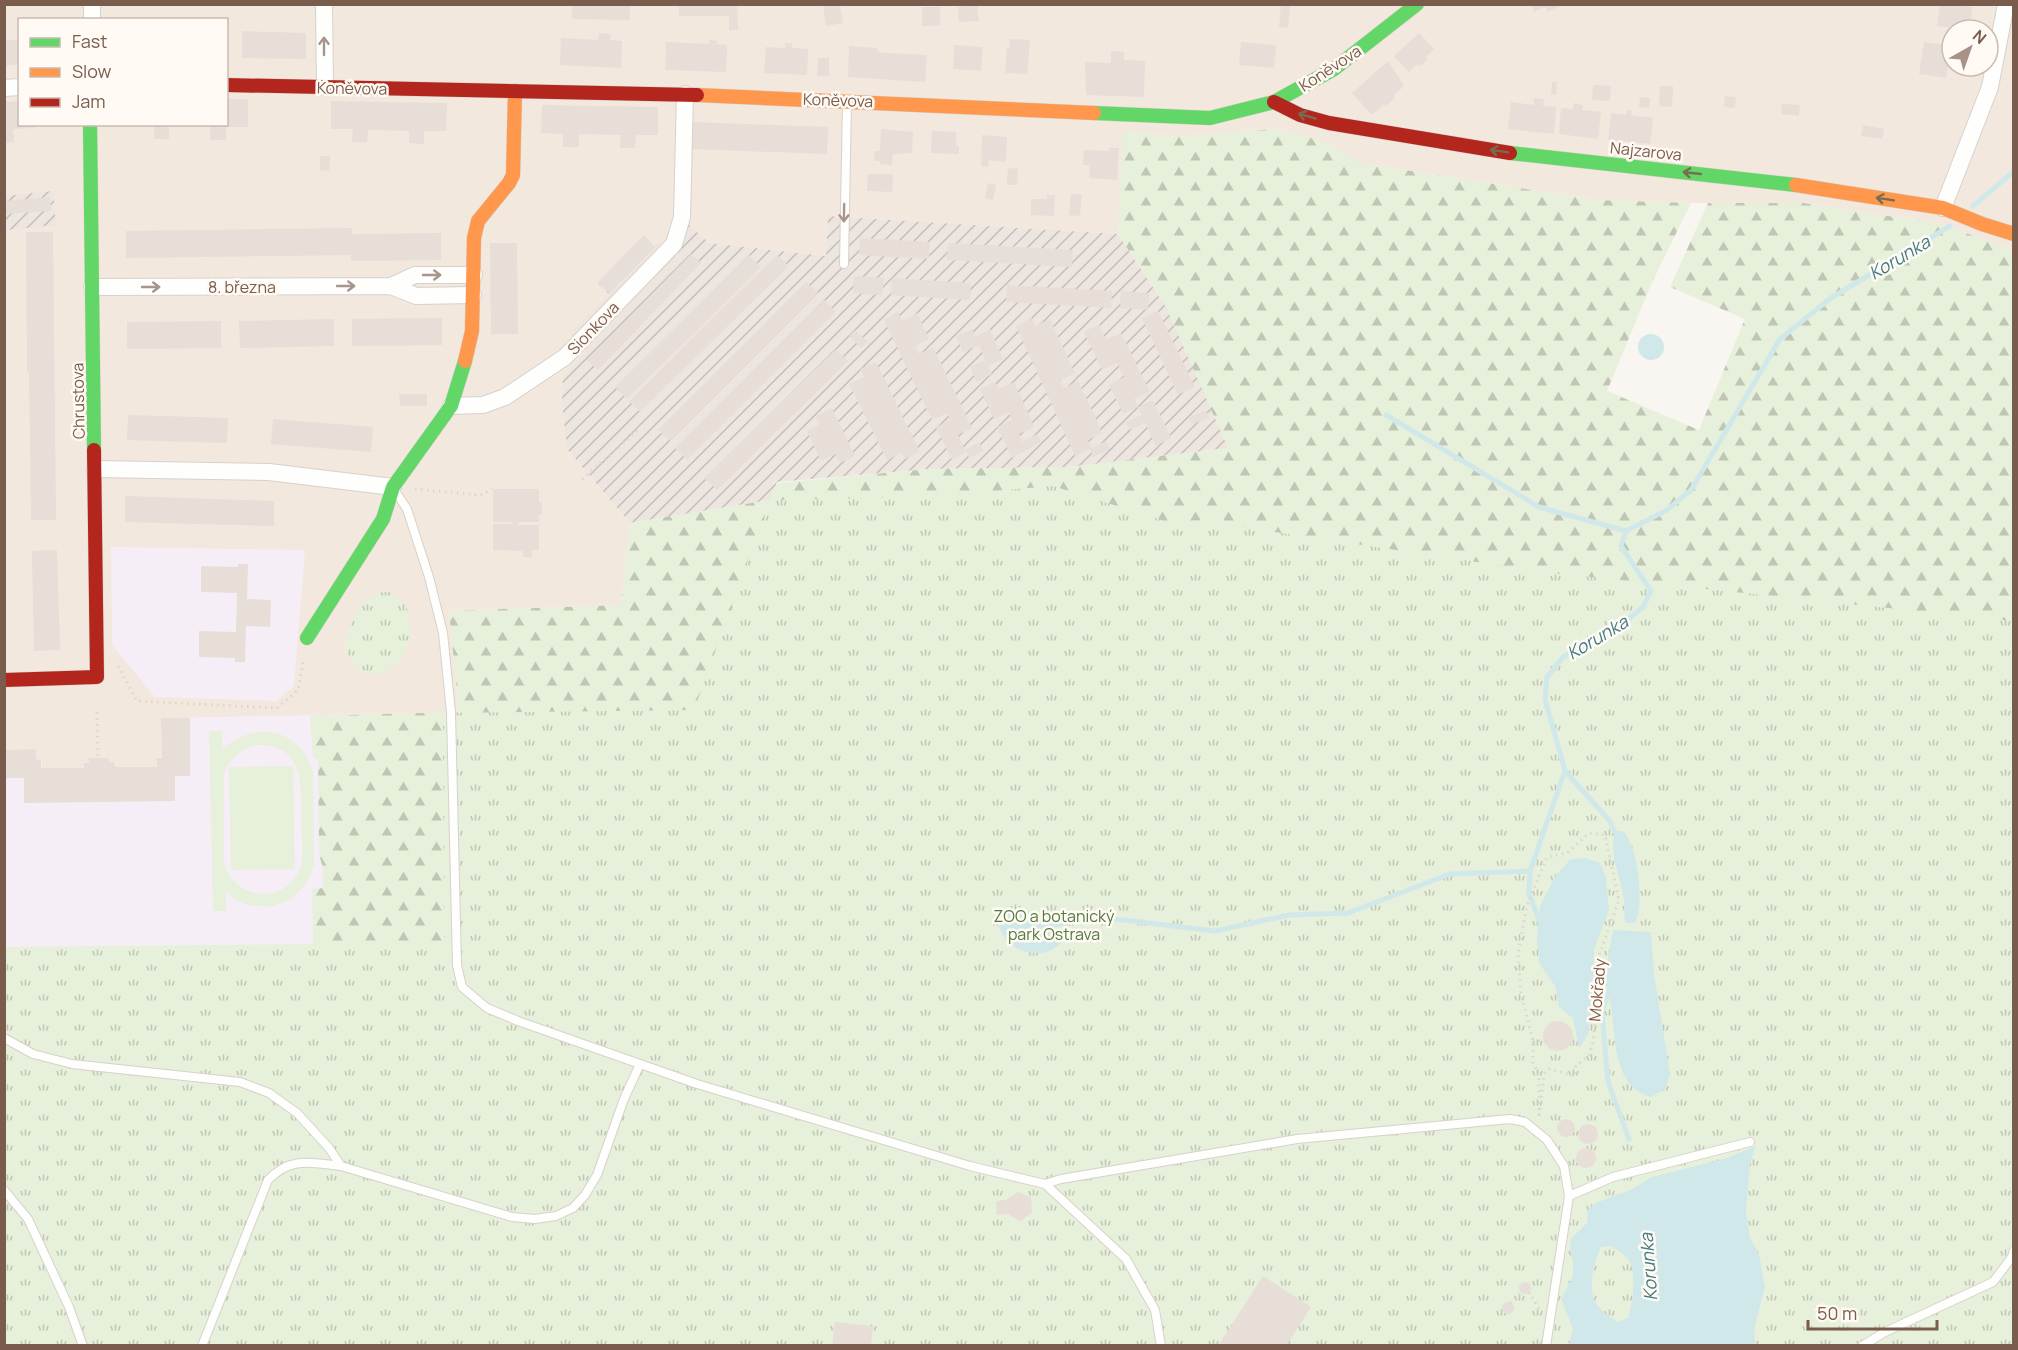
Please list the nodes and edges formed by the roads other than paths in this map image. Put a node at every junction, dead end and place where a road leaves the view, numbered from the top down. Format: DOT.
graph roads {
  1 [pos="324,4"];
  2 [pos="1417,4"];
  3 [pos="2006,4"];
  4 [pos="228,85"];
  5 [pos="325,87"];
  6 [pos="515,91"];
  7 [pos="685,94"];
  8 [pos="847,101"];
  9 [pos="1274,102"];
  10 [pos="90,126"];
  11 [pos="1943,208"];
  12 [pos="2013,234"];
  13 [pos="844,264"];
  14 [pos="474,274"];
  15 [pos="391,286"];
  16 [pos="92,287"];
  17 [pos="473,295"];
  18 [pos="450,406"];
  19 [pos="95,469"];
  20 [pos="393,487"];
  21 [pos="307,638"];
  22 [pos="4,680"];
  23 [pos="4,1038"];
  24 [pos="640,1064"];
  25 [pos="1750,1142"];
  26 [pos="341,1166"];
  27 [pos="1045,1184"];
  28 [pos="4,1190"];
  29 [pos="1569,1196"];
  30 [pos="2013,1250"];
  31 [pos="83,1346"];
  32 [pos="202,1346"];
  33 [pos="1161,1346"];
  34 [pos="1546,1346"];
  35 [pos="1862,1346"];
  5 -- 1 [label="street, one-way"];
  2 -- 9 [label="street, Koněvova"];
  3 -- 11 [label="street"];
  4 -- 5 [label="street, Koněvova"];
  5 -- 6 [label="street, Koněvova"];
  6 -- 7 [label="street, Koněvova"];
  6 -- 14 [label="street"];
  7 -- 8 [label="street, Koněvova"];
  7 -- 18 [label="street, Sionkova"];
  8 -- 9 [label="street, Koněvova"];
  8 -- 13 [label="lane, one-way"];
  11 -- 9 [label="street, Najzarova, one-way"];
  10 -- 16 [label="street, Chrustova"];
  11 -- 12 [label="street, Najzarova"];
  15 -- 14 [label="street, 8. března, one-way"];
  14 -- 17 [label="street"];
  16 -- 15 [label="street, 8. března, one-way"];
  15 -- 17 [label="street, 8. března"];
  16 -- 19 [label="street, Chrustova"];
  17 -- 18 [label="street"];
  18 -- 20 [label="street"];
  19 -- 20 [label="street"];
  19 -- 22 [label="street, Chrustova"];
  20 -- 21 [label="street"];
  20 -- 24 [label="lane"];
  23 -- 26 [label="lane"];
  24 -- 26 [label="lane"];
  24 -- 27 [label="lane"];
  25 -- 29 [label="lane"];
  26 -- 32 [label="lane"];
  27 -- 29 [label="lane"];
  27 -- 33 [label="lane"];
  28 -- 31 [label="lane"];
  29 -- 34 [label="lane"];
  30 -- 35 [label="lane"];
}
